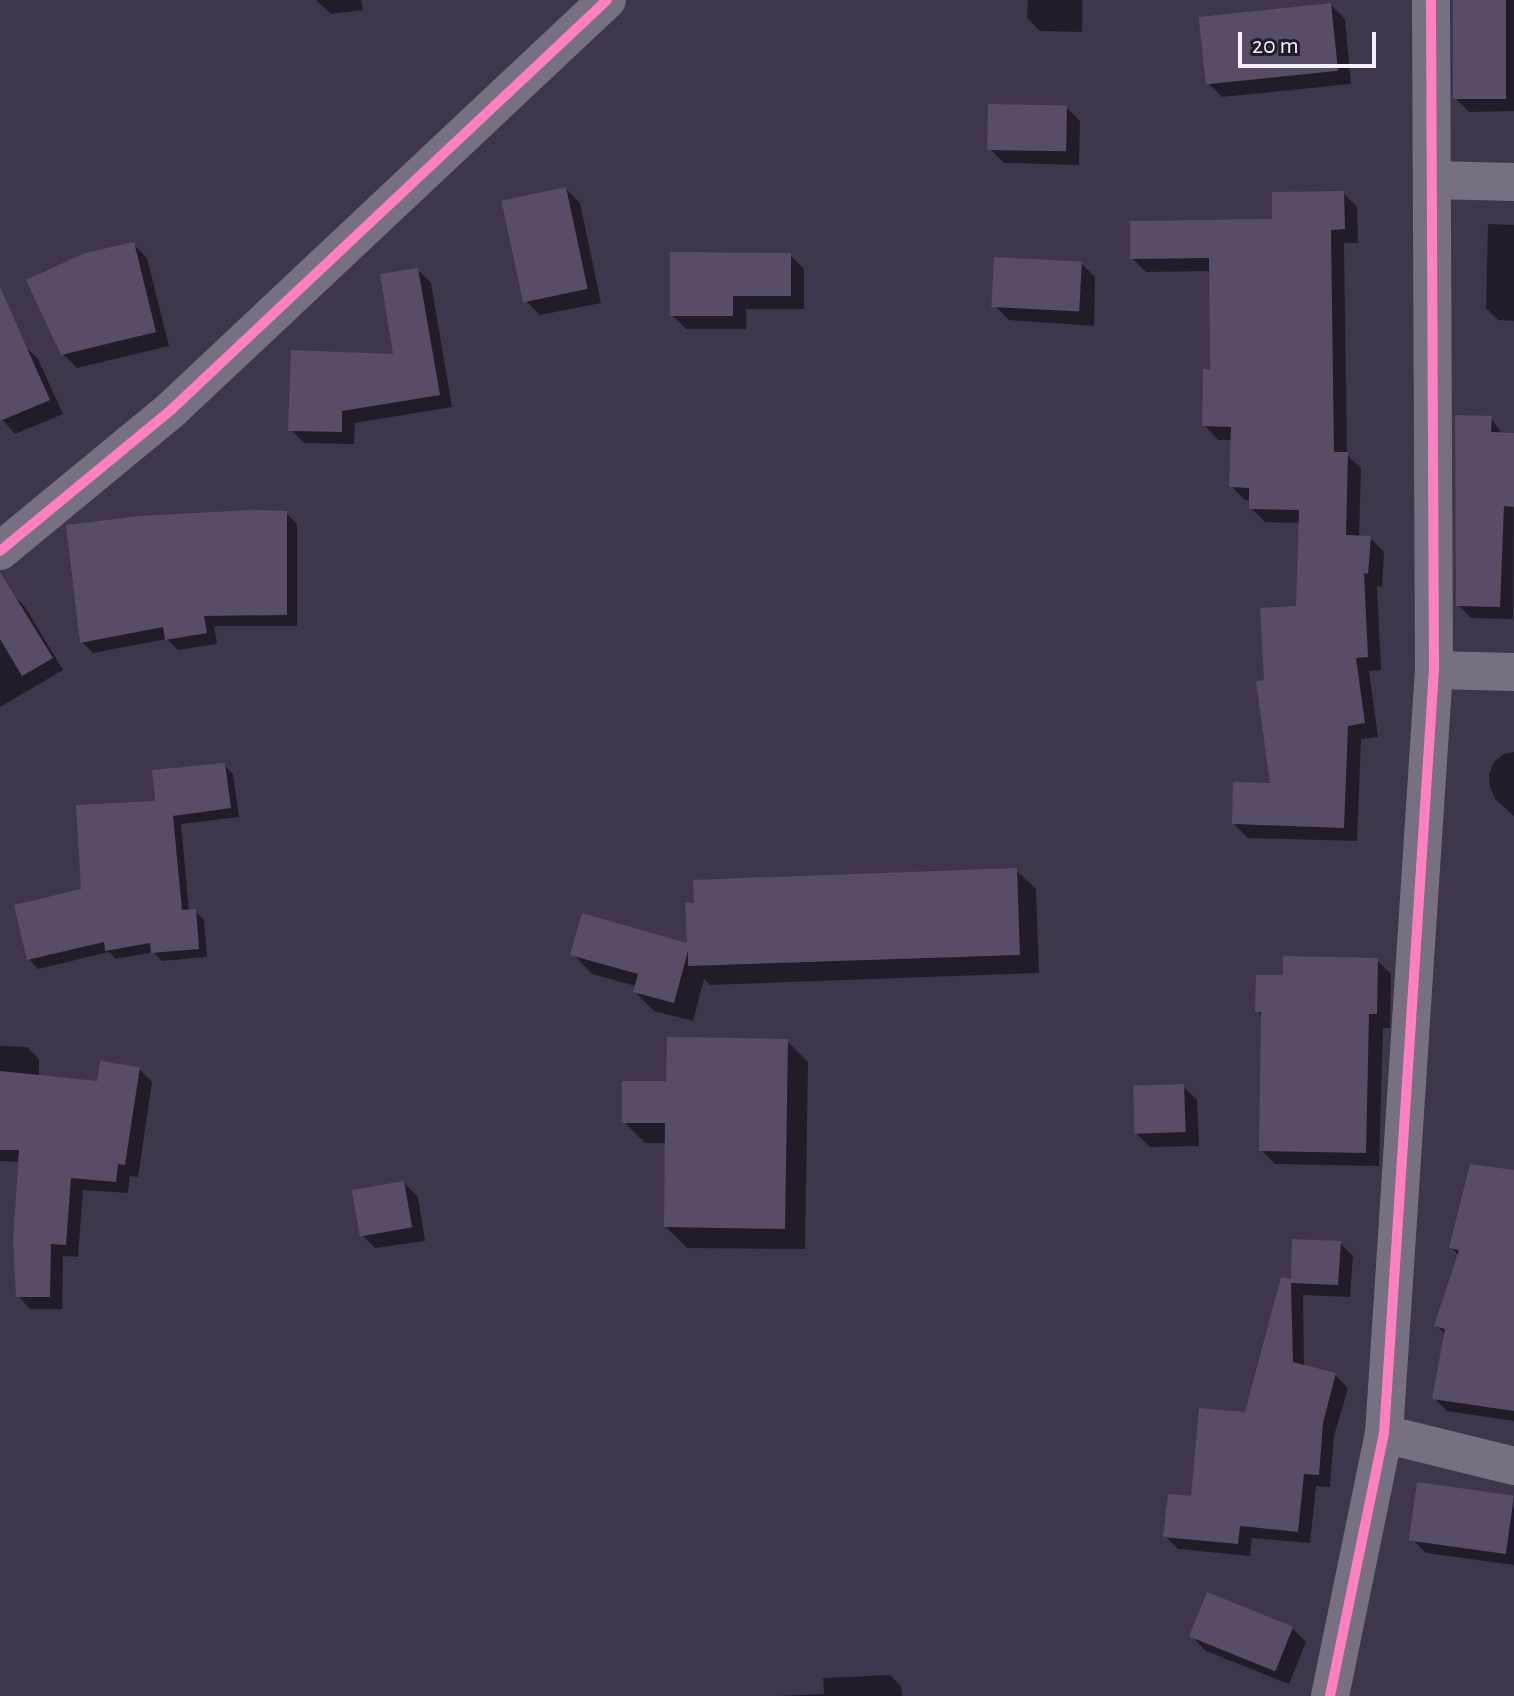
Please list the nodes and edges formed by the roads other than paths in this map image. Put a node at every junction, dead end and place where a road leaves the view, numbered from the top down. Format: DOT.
graph roads {
  1 [pos="607,0"];
  2 [pos="1431,0"];
  3 [pos="1432,180"];
  4 [pos="1514,182"];
  5 [pos="0,551"];
  6 [pos="1434,670"];
  7 [pos="1514,672"];
  8 [pos="1384,1434"];
  9 [pos="1514,1466"];
  10 [pos="1330,1696"];
  1 -- 5 [label="street"];
  2 -- 3 [label="street"];
  3 -- 4 [label="street"];
  3 -- 6 [label="street"];
  6 -- 7 [label="street"];
  6 -- 8 [label="street"];
  8 -- 9 [label="street"];
  8 -- 10 [label="street"];
}
